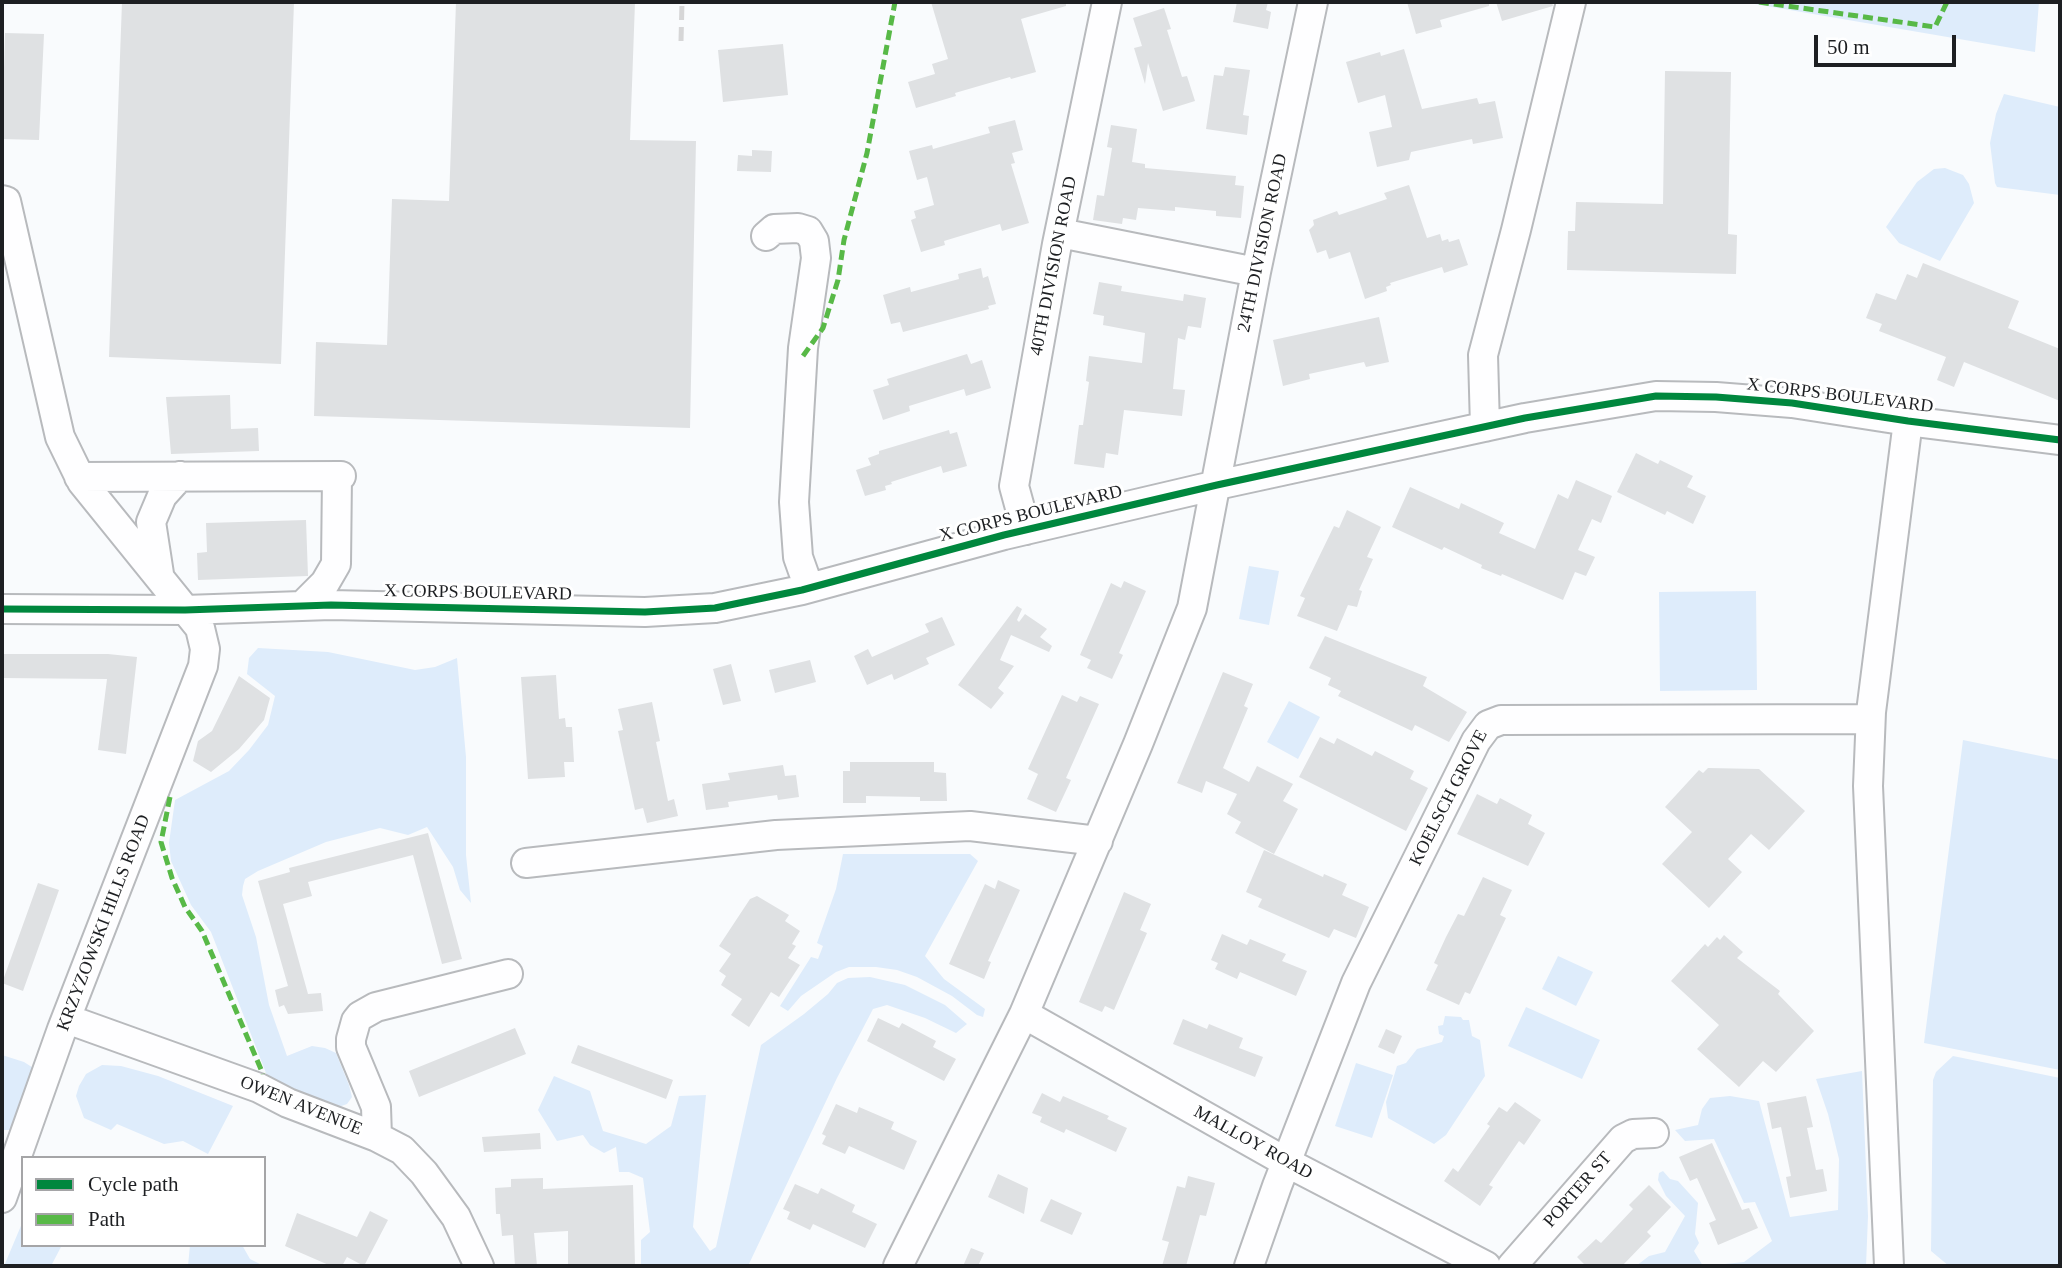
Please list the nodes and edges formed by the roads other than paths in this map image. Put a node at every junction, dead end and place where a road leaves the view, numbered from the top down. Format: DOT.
graph roads {
  1 [pos="1107,2"];
  2 [pos="1313,2"];
  3 [pos="1571,2"];
  4 [pos="4,200"];
  5 [pos="1060,233"];
  6 [pos="766,236"];
  7 [pos="1256,272"];
  8 [pos="1908,421"];
  9 [pos="1485,427"];
  10 [pos="2060,440"];
  11 [pos="180,476"];
  12 [pos="79,477"];
  13 [pos="1217,485"];
  14 [pos="1026,530"];
  15 [pos="160,580"];
  16 [pos="809,588"];
  17 [pos="302,606"];
  18 [pos="2,609"];
  19 [pos="184,610"];
  20 [pos="1871,719"];
  21 [pos="1098,841"];
  22 [pos="526,863"];
  23 [pos="508,974"];
  24 [pos="1024,1014"];
  25 [pos="67,1019"];
  26 [pos="1654,1133"];
  27 [pos="377,1137"];
  28 [pos="1281,1174"];
  29 [pos="2,1198"];
  30 [pos="479,1266"];
  31 [pos="898,1266"];
  32 [pos="1249,1266"];
  33 [pos="1486,1266"];
  34 [pos="1512,1266"];
  35 [pos="1889,1266"];
  1 -- 5 [label="street, 40TH DIVISION ROAD"];
  2 -- 7 [label="street, 24TH DIVISION ROAD"];
  3 -- 9 [label="street"];
  4 -- 12 [label="street"];
  5 -- 7 [label="street"];
  5 -- 14 [label="street, 40TH DIVISION ROAD"];
  6 -- 16 [label="street"];
  7 -- 13 [label="street, 24TH DIVISION ROAD"];
  8 -- 9 [label="street, X CORPS BOULEVARD"];
  8 -- 10 [label="street, X CORPS BOULEVARD"];
  8 -- 20 [label="street"];
  9 -- 13 [label="street, X CORPS BOULEVARD"];
  11 -- 12 [label="street"];
  11 -- 15 [label="street"];
  11 -- 17 [label="street"];
  12 -- 15 [label="street"];
  13 -- 14 [label="street, X CORPS BOULEVARD"];
  13 -- 21 [label="street, 24TH DIVISION ROAD"];
  14 -- 16 [label="street, X CORPS BOULEVARD"];
  15 -- 19 [label="street"];
  16 -- 17 [label="street, X CORPS BOULEVARD"];
  17 -- 19 [label="street, X CORPS BOULEVARD"];
  18 -- 19 [label="street, X CORPS BOULEVARD"];
  19 -- 25 [label="street, KRZYZOWSKI HILLS ROAD"];
  20 -- 28 [label="street, KOELSCH GROVE"];
  20 -- 35 [label="street"];
  21 -- 22 [label="street"];
  21 -- 24 [label="street, 24TH DIVISION ROAD"];
  23 -- 27 [label="street"];
  24 -- 28 [label="street, MALLOY ROAD"];
  24 -- 31 [label="street, 24TH DIVISION ROAD"];
  25 -- 27 [label="street, OWEN AVENUE"];
  25 -- 29 [label="street, KRZYZOWSKI HILLS ROAD"];
  26 -- 34 [label="street, PORTER ST"];
  27 -- 30 [label="street, OWEN AVENUE"];
  28 -- 32 [label="street"];
  28 -- 33 [label="street, MALLOY ROAD"];
}
